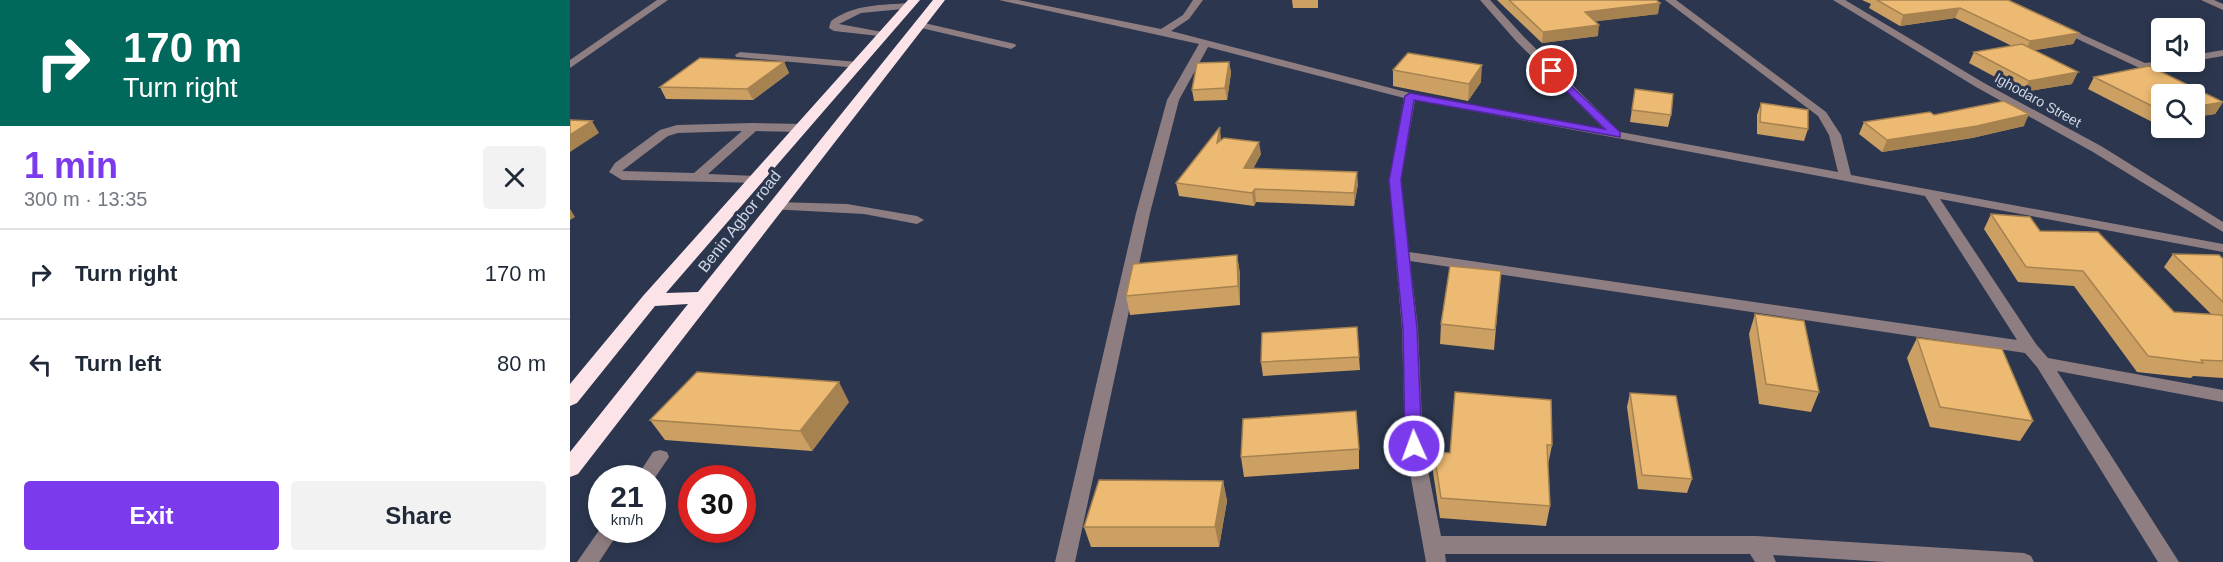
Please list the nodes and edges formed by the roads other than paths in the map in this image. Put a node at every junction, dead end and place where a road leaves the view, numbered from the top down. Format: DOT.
graph roads {
  1 [pos="663,0"];
  2 [pos="939,0"];
  3 [pos="1004,0"];
  4 [pos="1198,0"];
  5 [pos="1485,0"];
  6 [pos="1670,0"];
  7 [pos="1838,0"];
  8 [pos="2206,0"];
  9 [pos="912,3"];
  10 [pos="2223,7"];
  11 [pos="2050,22"];
  12 [pos="920,25"];
  13 [pos="1163,32"];
  14 [pos="884,35"];
  15 [pos="1205,44"];
  16 [pos="1011,46"];
  17 [pos="2223,53"];
  18 [pos="740,55"];
  19 [pos="2205,56"];
  20 [pos="570,64"];
  21 [pos="858,65"];
  22 [pos="2151,65"];
  23 [pos="2146,66"];
  24 [pos="2177,82"];
  25 [pos="1410,96"];
  26 [pos="753,128"];
  27 [pos="803,128"];
  28 [pos="1616,134"];
  29 [pos="697,177"];
  30 [pos="756,180"];
  31 [pos="1846,180"];
  32 [pos="1931,195"];
  33 [pos="776,206"];
  34 [pos="917,220"];
  35 [pos="2223,228"];
  36 [pos="2223,248"];
  37 [pos="1403,255"];
  38 [pos="704,298"];
  39 [pos="650,300"];
  40 [pos="2030,348"];
  41 [pos="2043,363"];
  42 [pos="2223,396"];
  43 [pos="570,398"];
  44 [pos="660,457"];
  45 [pos="654,465"];
  46 [pos="570,468"];
  47 [pos="601,543"];
  48 [pos="1434,554"];
  49 [pos="1761,554"];
  50 [pos="587,562"];
  51 [pos="1065,562"];
  52 [pos="2024,562"];
  53 [pos="2169,562"];
  1 -- 20 [label="street"];
  2 -- 12 [label="highway, Benin Agbor road"];
  3 -- 13 [label="street"];
  4 -- 13 [label="street"];
  5 -- 28 [label="street"];
  6 -- 31 [label="street"];
  7 -- 35 [label="street, Ighodaro Street"];
  8 -- 10 [label="street"];
  9 -- 14 [label="highway, Benin Agbor road"];
  9 -- 14 [label="street"];
  11 -- 23 [label="street"];
  12 -- 16 [label="street"];
  12 -- 33 [label="highway, Benin Agbor road"];
  13 -- 15 [label="street"];
  14 -- 21 [label="highway, Benin Agbor road"];
  15 -- 25 [label="street"];
  15 -- 51 [label="street"];
  17 -- 19 [label="street"];
  18 -- 21 [label="street"];
  21 -- 27 [label="highway, Benin Agbor road"];
  22 -- 23 [label="street"];
  23 -- 24 [label="street"];
  25 -- 28 [label="street"];
  25 -- 37 [label="street"];
  26 -- 27 [label="street"];
  26 -- 29 [label="street"];
  26 -- 29 [label="street"];
  27 -- 30 [label="highway, Benin Agbor road"];
  28 -- 31 [label="street"];
  29 -- 30 [label="street"];
  30 -- 39 [label="highway, Benin Agbor road"];
  31 -- 32 [label="street"];
  32 -- 36 [label="street"];
  32 -- 40 [label="street"];
  33 -- 34 [label="street"];
  33 -- 38 [label="highway, Benin Agbor road"];
  37 -- 40 [label="street"];
  37 -- 48 [label="street"];
  38 -- 39 [label="highway"];
  38 -- 46 [label="highway, Benin Agbor road"];
  39 -- 43 [label="highway, Benin Agbor road"];
  40 -- 41 [label="street"];
  41 -- 42 [label="street"];
  41 -- 53 [label="street"];
  44 -- 45 [label="street"];
  47 -- 50 [label="street"];
  48 -- 49 [label="street"];
  49 -- 52 [label="street"];
}
